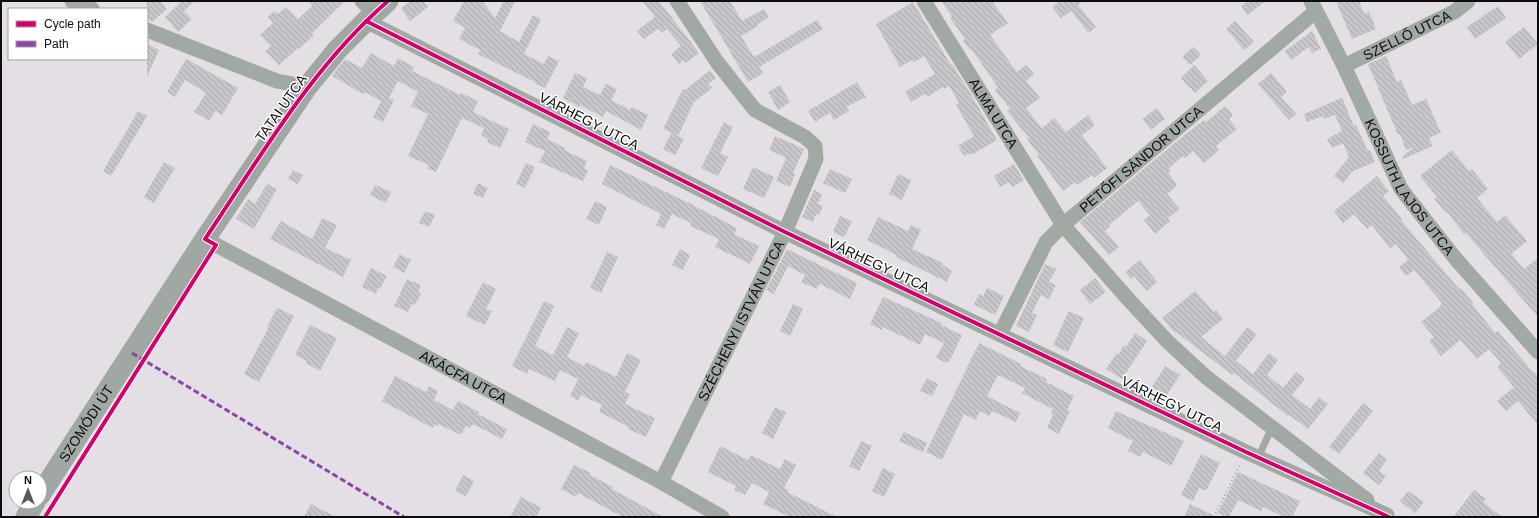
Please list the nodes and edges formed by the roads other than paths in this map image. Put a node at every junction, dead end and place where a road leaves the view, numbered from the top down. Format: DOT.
graph roads {
  1 [pos="72,1"];
  2 [pos="677,1"];
  3 [pos="924,1"];
  4 [pos="1468,1"];
  5 [pos="1314,6"];
  6 [pos="90,8"];
  7 [pos="372,9"];
  8 [pos="148,30"];
  9 [pos="1344,66"];
  10 [pos="307,88"];
  11 [pos="1063,225"];
  12 [pos="784,232"];
  13 [pos="205,239"];
  14 [pos="1000,334"];
  15 [pos="1538,352"];
  16 [pos="132,353"];
  17 [pos="1272,427"];
  18 [pos="1252,455"];
  19 [pos="661,482"];
  20 [pos="48,483"];
  21 [pos="1388,516"];
  22 [pos="722,517"];
  1 -- 6 [label="street"];
  2 -- 12 [label="street, SZÉCHENYI ISTVÁN UTCA"];
  3 -- 11 [label="street, ALMA UTCA"];
  4 -- 9 [label="street, SZELLŐ UTCA"];
  5 -- 9 [label="street, KOSSUTH LAJOS UTCA"];
  5 -- 11 [label="street, PETŐFI SÁNDOR UTCA"];
  7 -- 10 [label="street, TATAI UTCA"];
  7 -- 12 [label="street, VÁRHEGY UTCA"];
  8 -- 10 [label="street"];
  9 -- 15 [label="street, KOSSUTH LAJOS UTCA"];
  10 -- 13 [label="street, TATAI UTCA"];
  11 -- 14 [label="street, PETŐFI SÁNDOR UTCA"];
  11 -- 17 [label="street, VÁRHEGY UTCA"];
  12 -- 14 [label="street, VÁRHEGY UTCA"];
  12 -- 19 [label="street, SZÉCHENYI ISTVÁN UTCA"];
  13 -- 16 [label="street, TATAI UTCA"];
  13 -- 19 [label="street, AKÁCFA UTCA"];
  14 -- 18 [label="street, VÁRHEGY UTCA"];
  16 -- 20 [label="street, SZOMÓDI ÚT"];
  17 -- 18 [label="lane"];
  17 -- 21 [label="street, VÁRHEGY UTCA"];
  18 -- 21 [label="street, VÁRHEGY UTCA"];
  19 -- 22 [label="street, AKÁCFA UTCA"];
}
